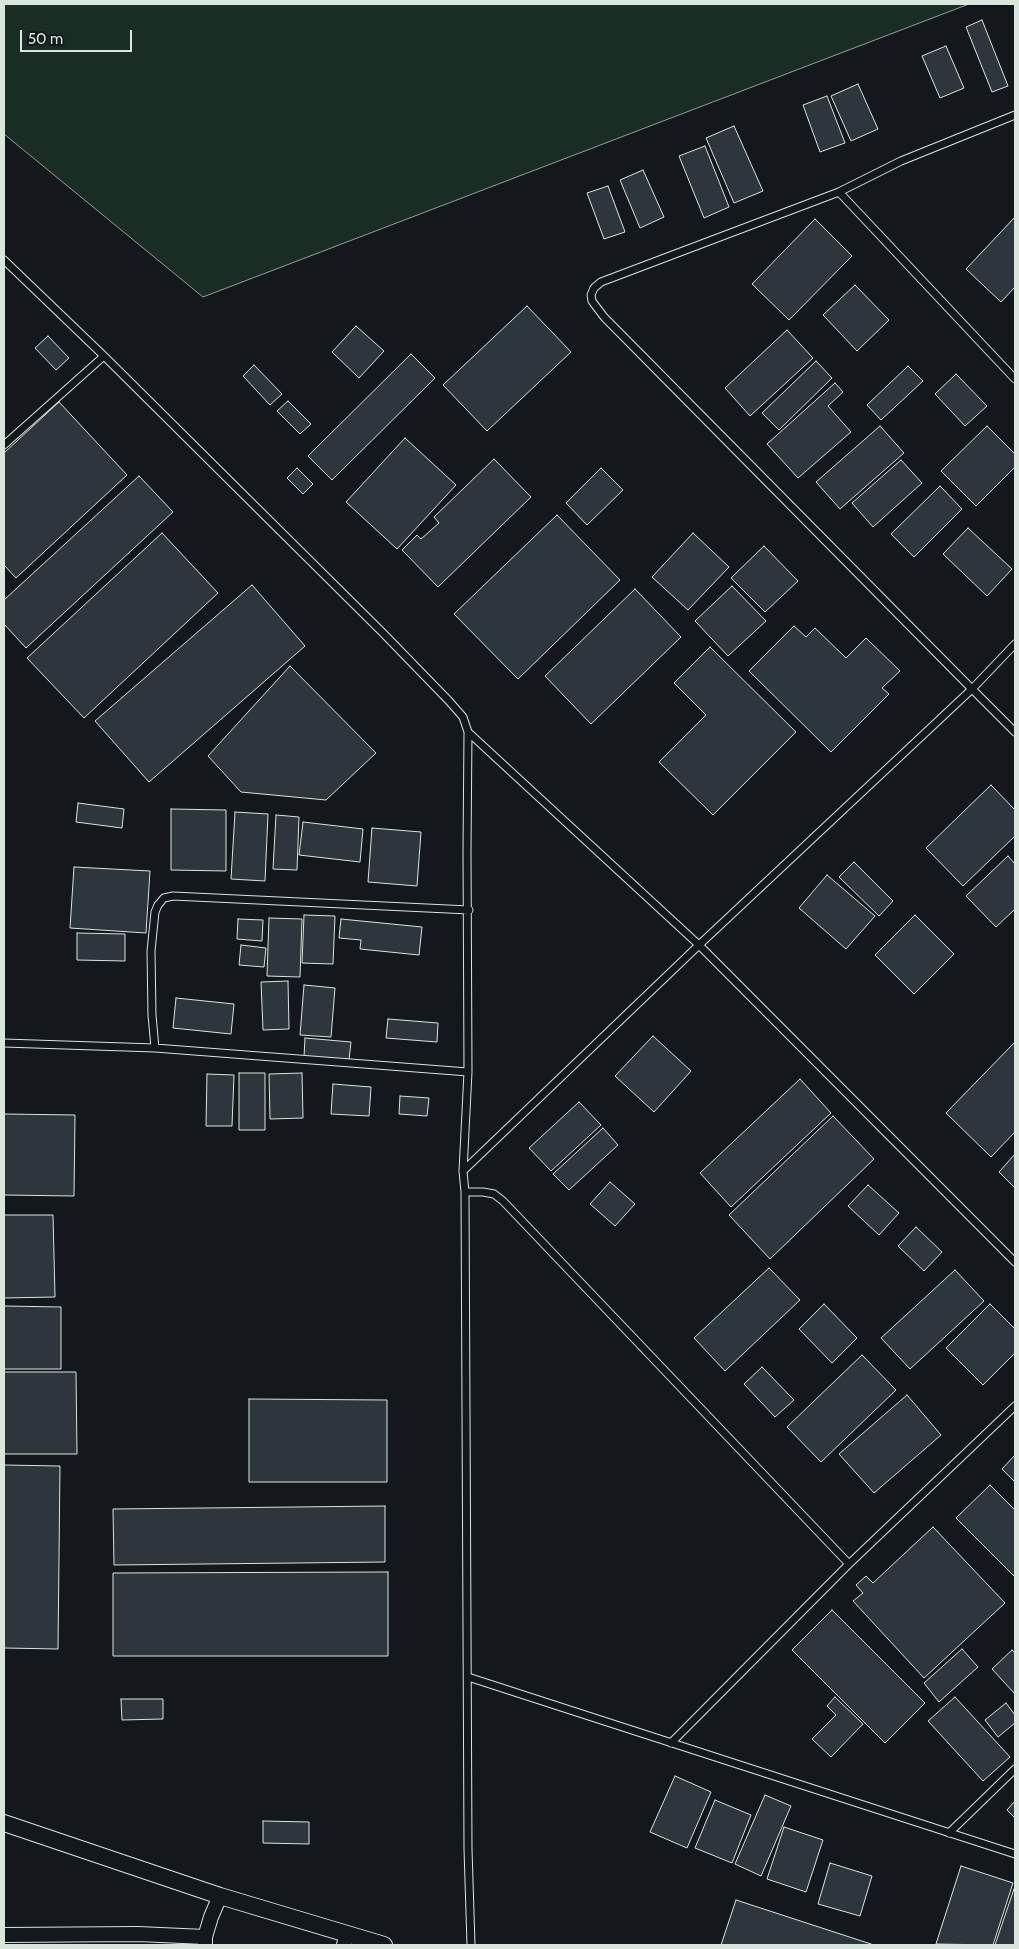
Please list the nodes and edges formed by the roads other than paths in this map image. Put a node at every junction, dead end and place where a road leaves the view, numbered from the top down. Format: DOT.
graph roads {
  1 [pos="1015,115"];
  2 [pos="839,192"];
  3 [pos="4,260"];
  4 [pos="104,356"];
  5 [pos="1015,379"];
  6 [pos="4,445"];
  7 [pos="1015,644"];
  8 [pos="972,689"];
  9 [pos="468,732"];
  10 [pos="1015,732"];
  11 [pos="468,910"];
  12 [pos="699,945"];
  13 [pos="4,1043"];
  14 [pos="156,1048"];
  15 [pos="468,1072"];
  16 [pos="463,1171"];
  17 [pos="466,1192"];
  18 [pos="1015,1262"];
  19 [pos="1015,1406"];
  20 [pos="849,1564"];
  21 [pos="468,1677"];
  22 [pos="671,1743"];
  23 [pos="1015,1769"];
  24 [pos="4,1823"];
  25 [pos="949,1833"];
  26 [pos="1015,1854"];
  27 [pos="220,1896"];
  28 [pos="4,1935"];
  29 [pos="20,1940"];
  30 [pos="90,1940"];
  31 [pos="345,1940"];
  32 [pos="205,1941"];
  33 [pos="384,1945"];
  34 [pos="471,1945"];
  1 -- 2 [label="lane"];
  2 -- 5 [label="lane"];
  2 -- 8 [label="lane"];
  3 -- 4 [label="lane"];
  4 -- 6 [label="lane"];
  4 -- 9 [label="lane"];
  7 -- 8 [label="lane"];
  8 -- 10 [label="lane"];
  8 -- 12 [label="lane"];
  9 -- 11 [label="lane"];
  9 -- 12 [label="lane"];
  11 -- 14 [label="lane"];
  11 -- 15 [label="lane"];
  12 -- 16 [label="lane"];
  12 -- 18 [label="lane"];
  13 -- 14 [label="lane"];
  14 -- 15 [label="lane"];
  15 -- 16 [label="lane"];
  16 -- 17 [label="lane"];
  17 -- 20 [label="lane"];
  17 -- 21 [label="lane"];
  19 -- 20 [label="lane"];
  20 -- 22 [label="lane"];
  21 -- 22 [label="lane"];
  21 -- 34 [label="lane"];
  22 -- 25 [label="lane"];
  23 -- 25 [label="lane"];
  24 -- 27 [label="street"];
  25 -- 26 [label="lane"];
  27 -- 31 [label="street"];
  27 -- 32 [label="street"];
  28 -- 29 [label="street"];
  29 -- 30 [label="street"];
  30 -- 32 [label="street"];
  31 -- 33 [label="street"];
}
